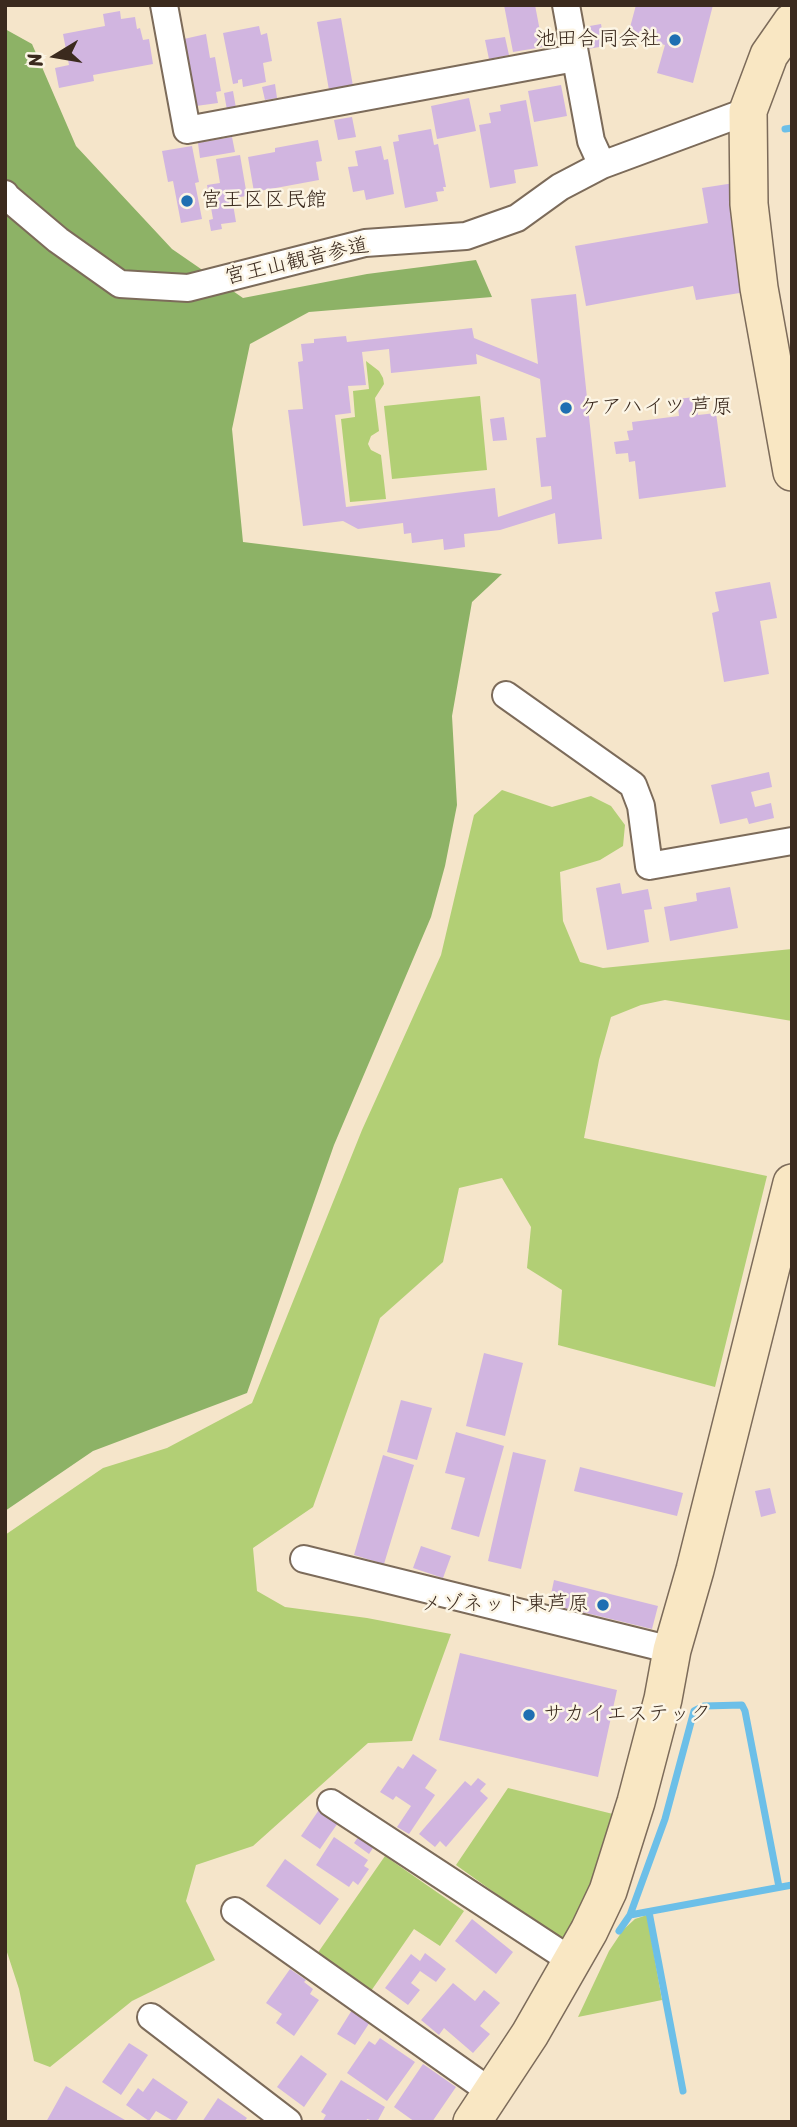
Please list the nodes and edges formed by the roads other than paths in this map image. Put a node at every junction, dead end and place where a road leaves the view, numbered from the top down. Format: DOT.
graph roads {
  1 [pos="164,5"];
  2 [pos="565,5"];
  3 [pos="792,22"];
  4 [pos="575,58"];
  5 [pos="748,111"];
  6 [pos="602,165"];
  7 [pos="5,194"];
  8 [pos="792,471"];
  9 [pos="506,695"];
  10 [pos="792,841"];
  11 [pos="792,1182"];
  12 [pos="304,1559"];
  13 [pos="673,1650"];
  14 [pos="331,1803"];
  15 [pos="235,1911"];
  16 [pos="572,1961"];
  17 [pos="151,2017"];
  18 [pos="482,2107"];
  19 [pos="288,2122"];
  1 -- 4 [label="street"];
  2 -- 4 [label="street"];
  3 -- 5 [label="street"];
  4 -- 6 [label="street"];
  5 -- 6 [label="street, 宮王山観音参道"];
  5 -- 8 [label="street"];
  6 -- 7 [label="street, 宮王山観音参道"];
  9 -- 10 [label="street"];
  11 -- 13 [label="street"];
  12 -- 13 [label="street"];
  13 -- 16 [label="street"];
  14 -- 16 [label="street"];
  15 -- 18 [label="street"];
  16 -- 18 [label="street"];
  17 -- 19 [label="street"];
}
